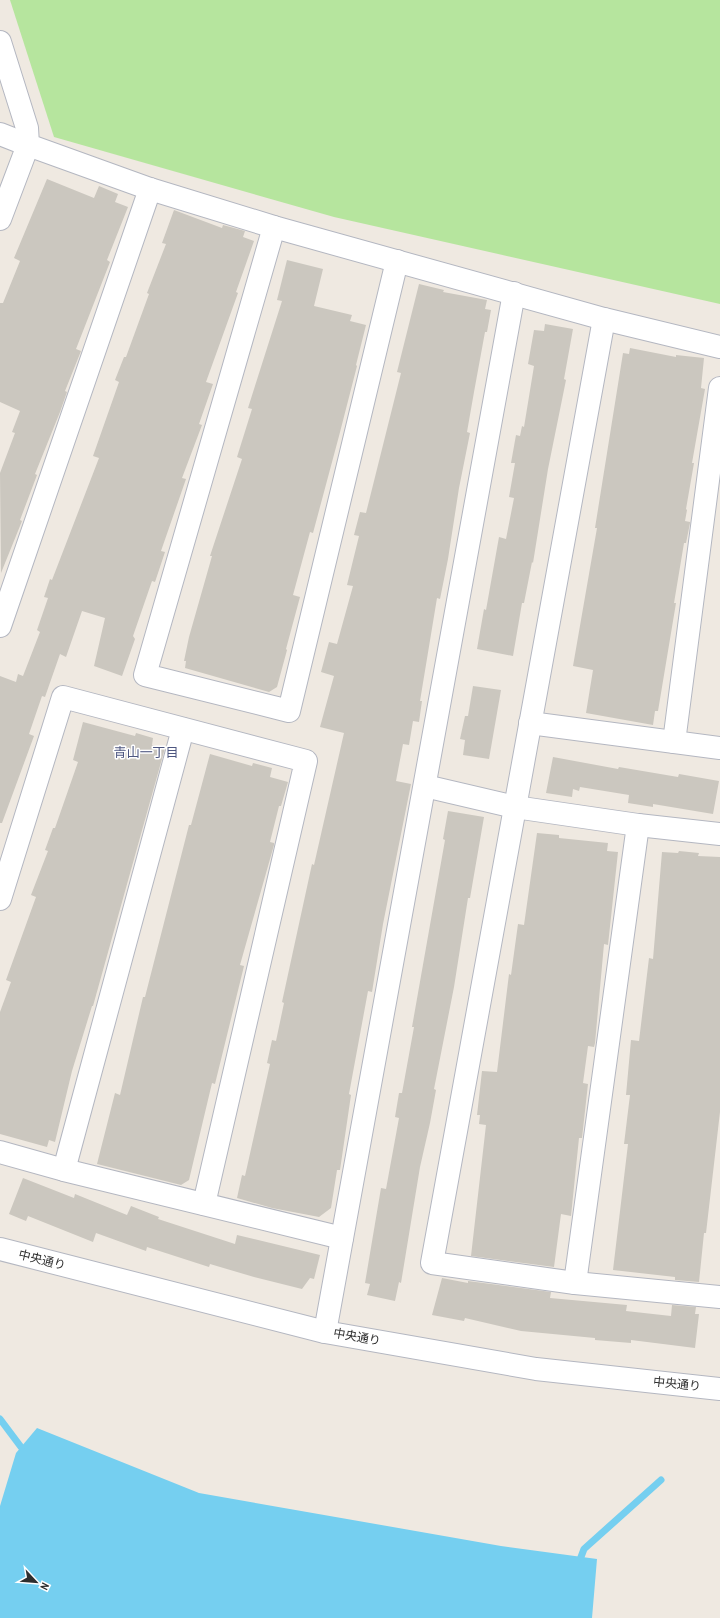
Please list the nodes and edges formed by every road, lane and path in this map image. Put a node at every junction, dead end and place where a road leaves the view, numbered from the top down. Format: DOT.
graph roads {
  1 [pos="0,44"];
  2 [pos="0,134"];
  3 [pos="28,145"];
  4 [pos="150,189"];
  5 [pos="0,219"];
  6 [pos="274,226"];
  7 [pos="397,261"];
  8 [pos="514,293"];
  9 [pos="604,318"];
  10 [pos="720,347"];
  11 [pos="720,388"];
  12 [pos="0,626"];
  13 [pos="530,723"];
  14 [pos="183,729"];
  15 [pos="674,742"];
  16 [pos="720,748"];
  17 [pos="424,786"];
  18 [pos="515,807"];
  19 [pos="638,825"];
  20 [pos="720,834"];
  21 [pos="0,899"];
  22 [pos="0,1152"];
  23 [pos="64,1170"];
  24 [pos="204,1204"];
  25 [pos="342,1238"];
  26 [pos="0,1249"];
  27 [pos="575,1283"];
  28 [pos="720,1297"];
  29 [pos="325,1332"];
  30 [pos="720,1389"];
  1 -- 3 [label="street"];
  2 -- 3 [label="street"];
  3 -- 4 [label="street"];
  3 -- 5 [label="street"];
  4 -- 6 [label="street"];
  4 -- 12 [label="street"];
  6 -- 7 [label="street"];
  6 -- 7 [label="street"];
  7 -- 8 [label="street"];
  8 -- 9 [label="street"];
  8 -- 17 [label="street"];
  9 -- 10 [label="street"];
  9 -- 13 [label="street"];
  11 -- 15 [label="street"];
  13 -- 15 [label="street"];
  13 -- 18 [label="street"];
  14 -- 21 [label="street"];
  14 -- 23 [label="street"];
  14 -- 24 [label="street"];
  15 -- 16 [label="street"];
  17 -- 18 [label="street"];
  17 -- 25 [label="street"];
  18 -- 19 [label="street"];
  18 -- 27 [label="street"];
  19 -- 20 [label="street"];
  19 -- 27 [label="street"];
  22 -- 23 [label="street"];
  23 -- 24 [label="street"];
  24 -- 25 [label="street"];
  25 -- 29 [label="street"];
  26 -- 29 [label="street, 中央通り"];
  27 -- 28 [label="street"];
  29 -- 30 [label="street, 中央通り"];
}
